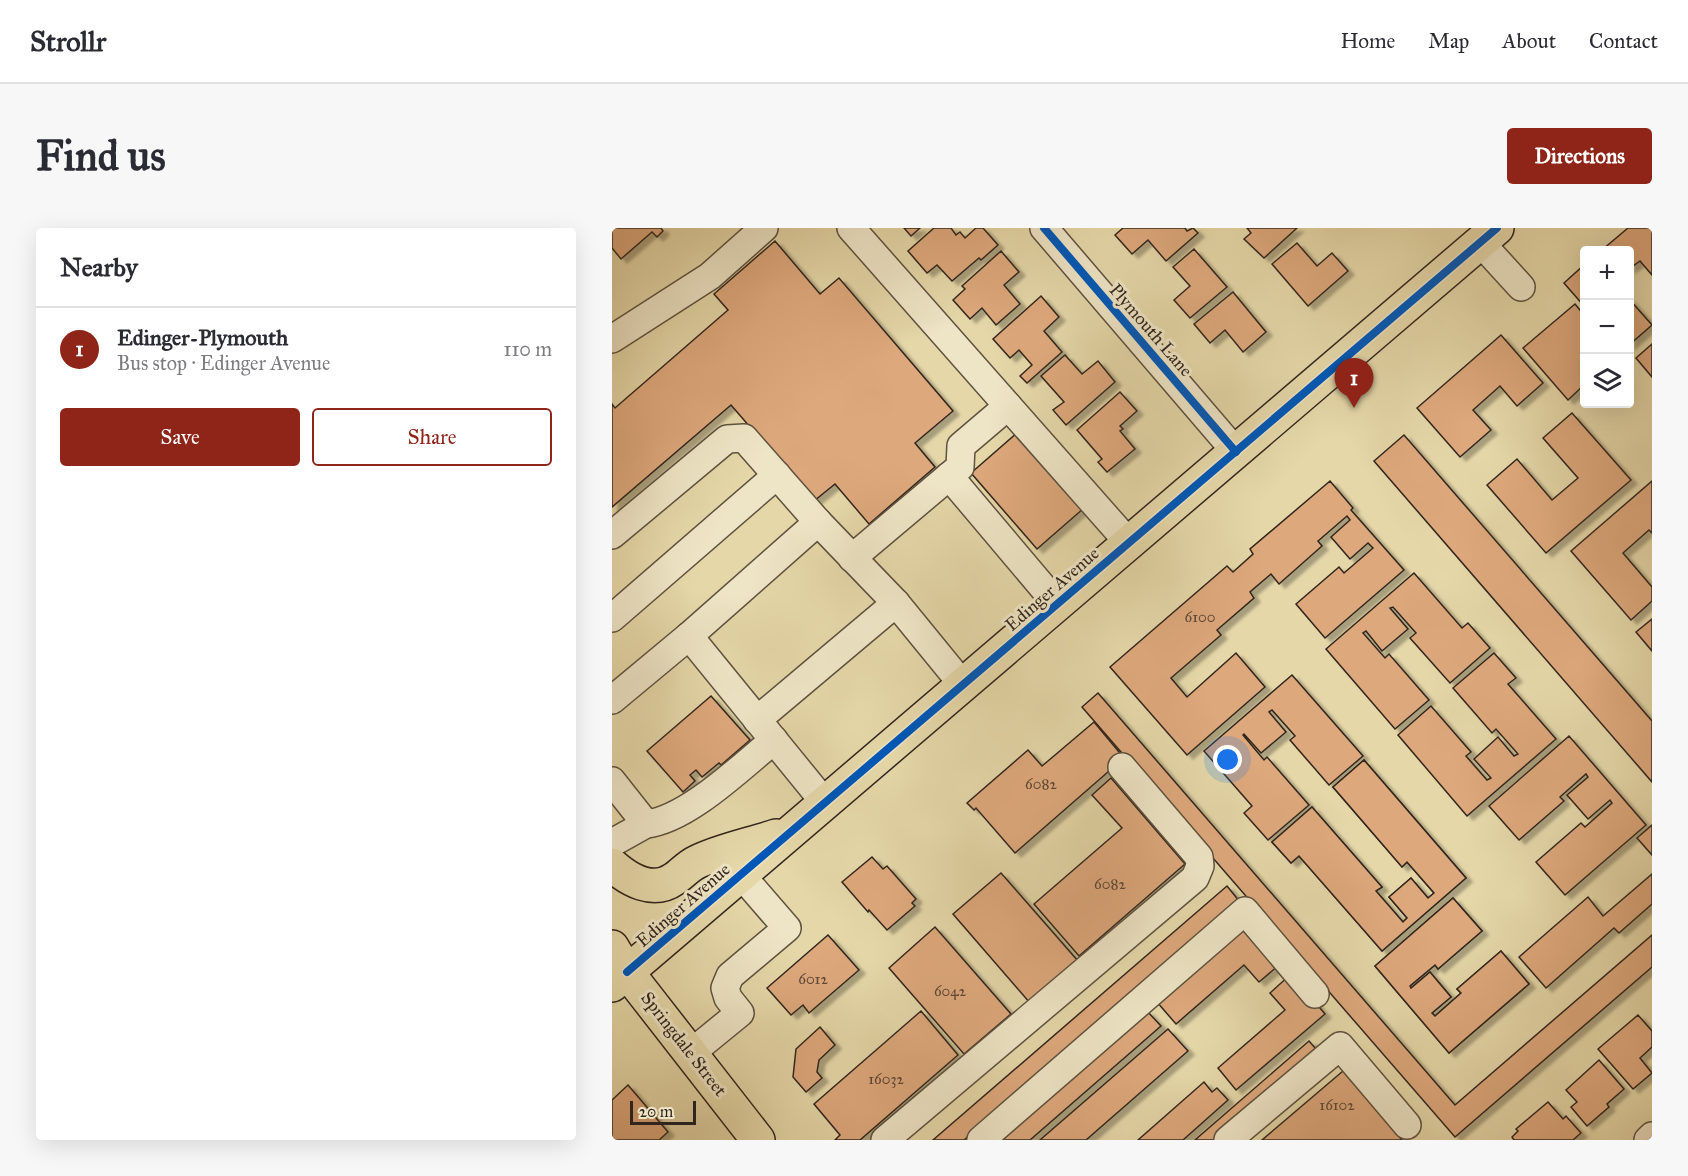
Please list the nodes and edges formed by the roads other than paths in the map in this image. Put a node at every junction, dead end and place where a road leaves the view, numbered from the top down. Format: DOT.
graph roads {
  1 [pos="764,228"];
  2 [pos="851,228"];
  3 [pos="1044,228"];
  4 [pos="1489,235"];
  5 [pos="1521,287"];
  6 [pos="612,339"];
  7 [pos="1008,406"];
  8 [pos="1236,452"];
  9 [pos="777,475"];
  10 [pos="949,476"];
  11 [pos="818,522"];
  12 [pos="612,535"];
  13 [pos="1128,543"];
  14 [pos="852,558"];
  15 [pos="896,603"];
  16 [pos="1057,604"];
  17 [pos="612,618"];
  18 [pos="689,636"];
  19 [pos="963,685"];
  20 [pos="612,700"];
  21 [pos="765,730"];
  22 [pos="1122,767"];
  23 [pos="612,781"];
  24 [pos="825,803"];
  25 [pos="646,824"];
  26 [pos="792,831"];
  27 [pos="612,843"];
  28 [pos="612,865"];
  29 [pos="741,875"];
  30 [pos="617,968"];
  31 [pos="1315,994"];
  32 [pos="691,1053"];
  33 [pos="1407,1125"];
  34 [pos="1652,1136"];
  35 [pos="758,1140"];
  36 [pos="885,1140"];
  37 [pos="981,1140"];
  38 [pos="1228,1140"];
  39 [pos="1648,1140"];
  1 -- 6 [label="street"];
  2 -- 7 [label="street"];
  3 -- 8 [label="street, Plymouth Lane"];
  4 -- 5 [label="street"];
  4 -- 8 [label="main road, Edinger Avenue"];
  7 -- 10 [label="street"];
  7 -- 13 [label="street"];
  8 -- 13 [label="main road, Edinger Avenue"];
  9 -- 11 [label="street"];
  9 -- 12 [label="street"];
  9 -- 17 [label="street"];
  10 -- 14 [label="street"];
  10 -- 16 [label="street"];
  11 -- 14 [label="street"];
  11 -- 18 [label="street"];
  13 -- 16 [label="main road, Edinger Avenue"];
  14 -- 15 [label="street"];
  15 -- 19 [label="street"];
  15 -- 21 [label="street"];
  16 -- 19 [label="main road, Edinger Avenue"];
  18 -- 20 [label="street"];
  18 -- 21 [label="street"];
  19 -- 24 [label="main road, Edinger Avenue"];
  21 -- 24 [label="street"];
  21 -- 25 [label="street"];
  22 -- 36 [label="street"];
  23 -- 25 [label="street"];
  24 -- 26 [label="main road, Edinger Avenue"];
  25 -- 27 [label="street"];
  26 -- 28 [label="main road"];
  26 -- 29 [label="main road, Edinger Avenue"];
  29 -- 30 [label="main road, Edinger Avenue"];
  29 -- 32 [label="street"];
  30 -- 32 [label="main road, Springdale Street"];
  31 -- 37 [label="street"];
  32 -- 35 [label="main road, Springdale Street"];
  33 -- 38 [label="street"];
  34 -- 39 [label="street"];
}
